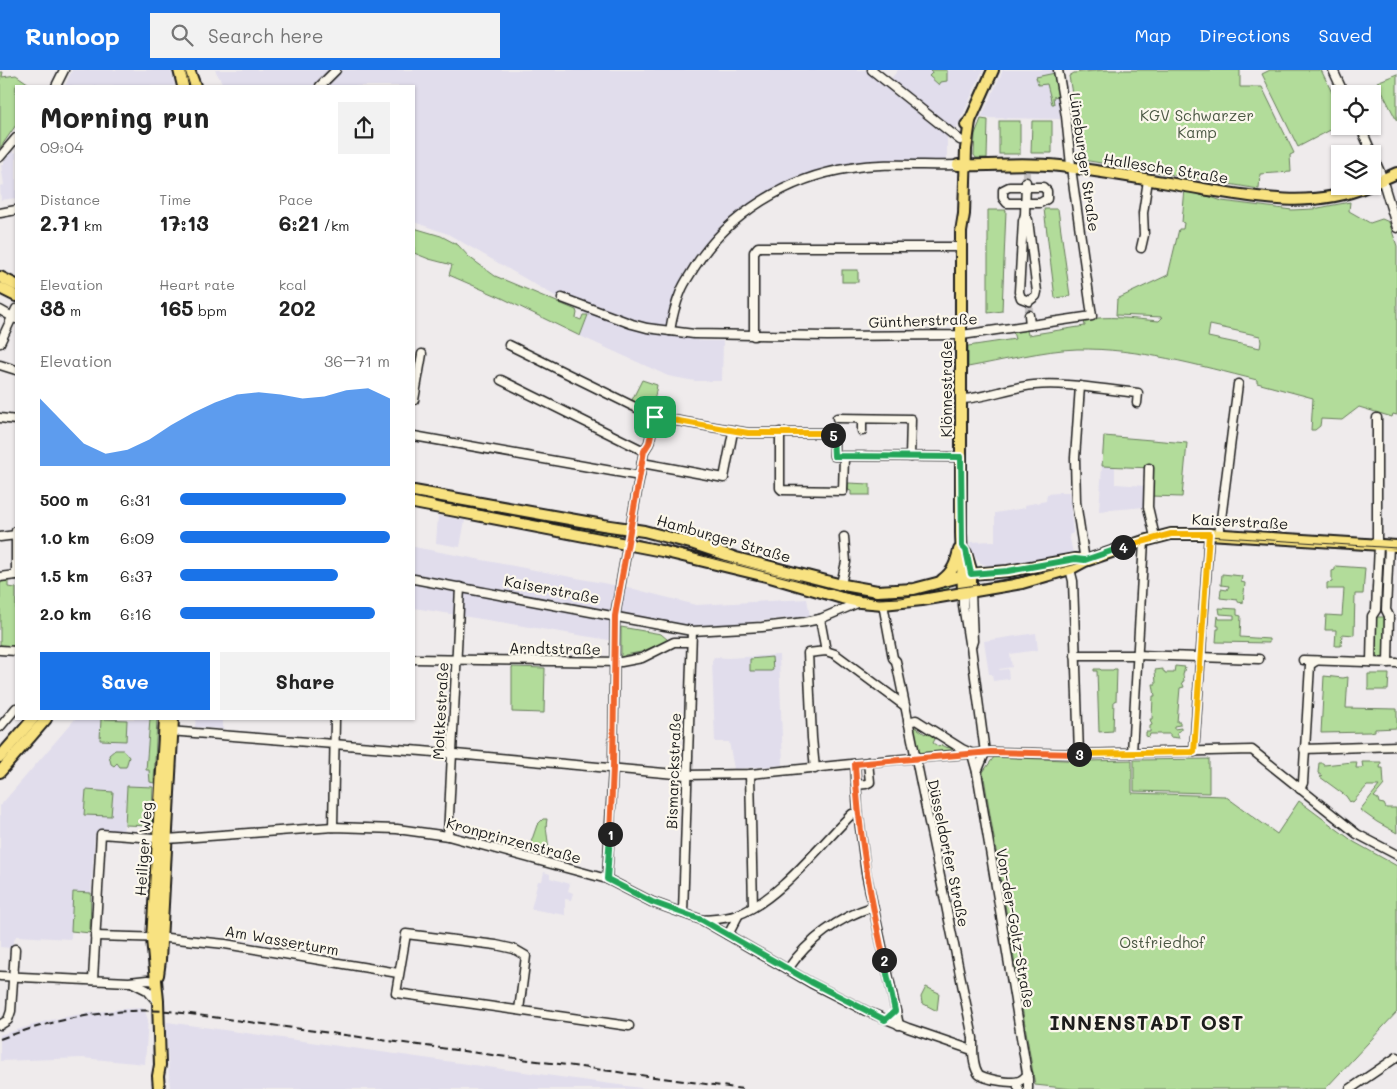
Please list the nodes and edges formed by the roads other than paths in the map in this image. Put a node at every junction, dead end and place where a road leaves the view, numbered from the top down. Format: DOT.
graph roads {
  1 [pos="64,70"];
  2 [pos="179,70"];
  3 [pos="190,70"];
  4 [pos="336,70"];
  5 [pos="872,70"];
  6 [pos="993,70"];
  7 [pos="1058,70"];
  8 [pos="1333,70"];
  9 [pos="56,85"];
  10 [pos="183,85"];
  11 [pos="195,85"];
  12 [pos="321,85"];
  13 [pos="1340,85"];
  14 [pos="970,121"];
  15 [pos="1364,135"];
  16 [pos="15,139"];
  17 [pos="960,140"];
  18 [pos="0,156"];
  19 [pos="961,165"];
  20 [pos="1072,168"];
  21 [pos="1397,173"];
  22 [pos="1148,180"];
  23 [pos="1382,180"];
  24 [pos="1026,185"];
  25 [pos="1337,195"];
  26 [pos="1025,203"];
  27 [pos="15,210"];
  28 [pos="0,213"];
  29 [pos="1025,215"];
  30 [pos="1397,228"];
  31 [pos="962,247"];
  32 [pos="1142,248"];
  33 [pos="0,277"];
  34 [pos="15,284"];
  35 [pos="0,288"];
  36 [pos="15,296"];
  37 [pos="562,298"];
  38 [pos="0,310"];
  39 [pos="15,315"];
  40 [pos="1029,315"];
  41 [pos="1092,316"];
  42 [pos="1030,325"];
  43 [pos="670,331"];
  44 [pos="962,335"];
  45 [pos="754,336"];
  46 [pos="0,342"];
  47 [pos="509,345"];
  48 [pos="422,354"];
  49 [pos="0,365"];
  50 [pos="15,370"];
  51 [pos="501,380"];
  52 [pos="1139,384"];
  53 [pos="1238,384"];
  54 [pos="1080,386"];
  55 [pos="1138,393"];
  56 [pos="415,394"];
  57 [pos="962,400"];
  58 [pos="1137,403"];
  59 [pos="655,417"];
  60 [pos="0,418"];
  61 [pos="838,418"];
  62 [pos="1377,418"];
  63 [pos="862,419"];
  64 [pos="15,420"];
  65 [pos="862,431"];
  66 [pos="733,432"];
  67 [pos="780,432"];
  68 [pos="415,436"];
  69 [pos="644,451"];
  70 [pos="844,457"];
  71 [pos="910,457"];
  72 [pos="961,457"];
  73 [pos="642,463"];
  74 [pos="1149,468"];
  75 [pos="640,476"];
  76 [pos="415,491"];
  77 [pos="415,503"];
  78 [pos="15,533"];
  79 [pos="1214,535"];
  80 [pos="628,536"];
  81 [pos="0,537"];
  82 [pos="844,537"];
  83 [pos="1154,537"];
  84 [pos="1144,540"];
  85 [pos="962,546"];
  86 [pos="1386,546"];
  87 [pos="1085,560"];
  88 [pos="1070,569"];
  89 [pos="15,575"];
  90 [pos="0,577"];
  91 [pos="415,579"];
  92 [pos="967,583"];
  93 [pos="841,584"];
  94 [pos="937,584"];
  95 [pos="460,587"];
  96 [pos="878,591"];
  97 [pos="865,603"];
  98 [pos="883,604"];
  99 [pos="1376,610"];
  100 [pos="1386,610"];
  101 [pos="615,616"];
  102 [pos="820,618"];
  103 [pos="692,631"];
  104 [pos="691,642"];
  105 [pos="0,650"];
  106 [pos="15,651"];
  107 [pos="826,651"];
  108 [pos="1075,655"];
  109 [pos="1137,655"];
  110 [pos="1200,656"];
  111 [pos="415,658"];
  112 [pos="457,659"];
  113 [pos="1259,659"];
  114 [pos="1303,660"];
  115 [pos="1316,660"];
  116 [pos="614,662"];
  117 [pos="1371,662"];
  118 [pos="1388,663"];
  119 [pos="1397,663"];
  120 [pos="905,706"];
  121 [pos="15,709"];
  122 [pos="32,720"];
  123 [pos="45,720"];
  124 [pos="165,720"];
  125 [pos="173,720"];
  126 [pos="335,720"];
  127 [pos="908,722"];
  128 [pos="0,727"];
  129 [pos="168,732"];
  130 [pos="982,736"];
  131 [pos="335,744"];
  132 [pos="1397,746"];
  133 [pos="1304,749"];
  134 [pos="1194,752"];
  135 [pos="985,753"];
  136 [pos="1132,753"];
  137 [pos="452,754"];
  138 [pos="972,754"];
  139 [pos="1079,754"];
  140 [pos="0,756"];
  141 [pos="915,758"];
  142 [pos="868,762"];
  143 [pos="855,764"];
  144 [pos="613,768"];
  145 [pos="815,769"];
  146 [pos="0,772"];
  147 [pos="977,772"];
  148 [pos="750,774"];
  149 [pos="686,775"];
  150 [pos="856,785"];
  151 [pos="1300,789"];
  152 [pos="858,812"];
  153 [pos="333,827"];
  154 [pos="448,836"];
  155 [pos="162,838"];
  156 [pos="1397,855"];
  157 [pos="607,879"];
  158 [pos="753,907"];
  159 [pos="872,907"];
  160 [pos="683,913"];
  161 [pos="739,914"];
  162 [pos="702,920"];
  163 [pos="728,935"];
  164 [pos="95,936"];
  165 [pos="156,939"];
  166 [pos="15,949"];
  167 [pos="788,969"];
  168 [pos="398,973"];
  169 [pos="0,976"];
  170 [pos="14,978"];
  171 [pos="93,980"];
  172 [pos="157,981"];
  173 [pos="128,982"];
  174 [pos="158,1003"];
  175 [pos="519,1010"];
  176 [pos="895,1011"];
  177 [pos="885,1020"];
  178 [pos="0,1025"];
  179 [pos="899,1025"];
  180 [pos="629,1026"];
  181 [pos="972,1050"];
  182 [pos="1397,1057"];
  183 [pos="160,1065"];
  184 [pos="1028,1074"];
  185 [pos="1010,1082"];
  186 [pos="1018,1088"];
  187 [pos="1028,1088"];
  188 [pos="159,1089"];
  189 [pos="166,1089"];
  190 [pos="1350,1089"];
  1 -- 9 [label="street"];
  2 -- 10 [label="main road"];
  3 -- 11 [label="main road"];
  4 -- 12 [label="street"];
  5 -- 17 [label="street"];
  6 -- 14 [label="main road, Klönnestraße"];
  7 -- 20 [label="street, Lüneburger Straße"];
  8 -- 13 [label="street"];
  14 -- 17 [label="main road, Klönnestraße"];
  14 -- 19 [label="main road, Klönnestraße"];
  15 -- 23 [label="street"];
  16 -- 18 [label="street"];
  17 -- 19 [label="main road, Klönnestraße"];
  19 -- 20 [label="main road, Hallesche Straße"];
  19 -- 31 [label="main road, Klönnestraße"];
  19 -- 43 [label="street"];
  20 -- 22 [label="main road, Hallesche Straße"];
  20 -- 41 [label="street, Lüneburger Straße"];
  21 -- 23 [label="main road"];
  22 -- 25 [label="main road, Hallesche Straße"];
  22 -- 32 [label="street"];
  23 -- 30 [label="street"];
  24 -- 26 [label="street"];
  24 -- 26 [label="street"];
  24 -- 26 [label="street"];
  26 -- 29 [label="street"];
  27 -- 28 [label="street"];
  29 -- 29 [label="street"];
  31 -- 44 [label="main road, Klönnestraße"];
  31 -- 45 [label="street"];
  33 -- 34 [label="main road"];
  35 -- 36 [label="main road"];
  37 -- 43 [label="street, Güntherstraße"];
  38 -- 39 [label="street"];
  39 -- 46 [label="street"];
  40 -- 42 [label="street"];
  41 -- 42 [label="street, Güntherstraße"];
  42 -- 44 [label="street, Güntherstraße"];
  43 -- 45 [label="street, Güntherstraße"];
  44 -- 45 [label="street, Güntherstraße"];
  44 -- 57 [label="main road, Klönnestraße"];
  47 -- 59 [label="street"];
  48 -- 56 [label="street"];
  49 -- 50 [label="street"];
  51 -- 69 [label="street"];
  52 -- 55 [label="street"];
  53 -- 79 [label="street"];
  54 -- 55 [label="street"];
  54 -- 57 [label="street"];
  54 -- 87 [label="street"];
  55 -- 58 [label="street"];
  57 -- 72 [label="main road, Klönnestraße"];
  59 -- 66 [label="street"];
  59 -- 69 [label="street"];
  60 -- 64 [label="street"];
  61 -- 63 [label="street"];
  62 -- 86 [label="street"];
  63 -- 65 [label="street"];
  63 -- 71 [label="street"];
  66 -- 67 [label="street"];
  66 -- 73 [label="street"];
  67 -- 70 [label="street"];
  67 -- 70 [label="street"];
  68 -- 75 [label="street"];
  69 -- 73 [label="street"];
  70 -- 71 [label="street"];
  71 -- 72 [label="street"];
  72 -- 85 [label="main road, Klönnestraße"];
  73 -- 75 [label="street"];
  74 -- 83 [label="street"];
  75 -- 80 [label="street"];
  76 -- 80 [label="main road, Hamburger Straße"];
  77 -- 80 [label="main road, Hamburger Straße"];
  78 -- 81 [label="street"];
  79 -- 83 [label="main road, Kaiserstraße"];
  79 -- 86 [label="main road, Kaiserstraße"];
  79 -- 110 [label="street"];
  80 -- 93 [label="main road, Hamburger Straße"];
  80 -- 97 [label="main road, Hamburger Straße"];
  80 -- 101 [label="street"];
  82 -- 93 [label="street"];
  83 -- 84 [label="main road, Kaiserstraße"];
  84 -- 87 [label="main road, Kaiserstraße"];
  84 -- 109 [label="street"];
  85 -- 92 [label="main road, Klönnestraße"];
  85 -- 94 [label="main road"];
  86 -- 99 [label="street"];
  86 -- 100 [label="street"];
  87 -- 88 [label="main road, Kaiserstraße"];
  87 -- 92 [label="main road, Kaiserstraße"];
  88 -- 92 [label="main road, Kaiserstraße"];
  88 -- 108 [label="street"];
  89 -- 90 [label="street"];
  91 -- 95 [label="street, Kaiserstraße"];
  92 -- 94 [label="main road, Kaiserstraße"];
  92 -- 98 [label="main road, Kaiserstraße"];
  92 -- 130 [label="street"];
  93 -- 96 [label="main road, Hamburger Straße"];
  94 -- 96 [label="main road, Kaiserstraße"];
  95 -- 101 [label="street, Kaiserstraße"];
  95 -- 112 [label="street, Moltkestraße"];
  97 -- 98 [label="main road, Kaiserstraße"];
  97 -- 102 [label="street, Kaiserstraße"];
  98 -- 120 [label="street, Düsseldorfer Straße"];
  99 -- 100 [label="street"];
  99 -- 117 [label="street"];
  100 -- 118 [label="street"];
  101 -- 103 [label="street, Kaiserstraße"];
  101 -- 116 [label="street"];
  102 -- 103 [label="street, Kaiserstraße"];
  102 -- 107 [label="street"];
  103 -- 104 [label="street, Bismarckstraße"];
  104 -- 116 [label="street, Arndtstraße"];
  104 -- 149 [label="street, Bismarckstraße"];
  105 -- 106 [label="street"];
  107 -- 120 [label="street"];
  107 -- 145 [label="street"];
  108 -- 109 [label="street"];
  108 -- 139 [label="street"];
  109 -- 110 [label="street"];
  109 -- 136 [label="street"];
  110 -- 113 [label="street"];
  110 -- 134 [label="street"];
  111 -- 112 [label="street, Arndtstraße"];
  112 -- 116 [label="street, Arndtstraße"];
  112 -- 137 [label="street, Moltkestraße"];
  114 -- 115 [label="street"];
  115 -- 117 [label="street"];
  115 -- 133 [label="street"];
  116 -- 144 [label="street"];
  117 -- 118 [label="street"];
  118 -- 119 [label="street"];
  120 -- 127 [label="street, Düsseldorfer Straße"];
  121 -- 128 [label="street"];
  122 -- 140 [label="main road"];
  123 -- 146 [label="main road"];
  124 -- 129 [label="main road, Heiliger Weg"];
  125 -- 129 [label="main road, Heiliger Weg"];
  126 -- 131 [label="street"];
  127 -- 138 [label="street"];
  127 -- 141 [label="street, Düsseldorfer Straße"];
  129 -- 131 [label="street"];
  129 -- 155 [label="main road, Heiliger Weg"];
  130 -- 135 [label="street"];
  130 -- 138 [label="street"];
  131 -- 137 [label="street"];
  131 -- 153 [label="street"];
  132 -- 133 [label="street"];
  133 -- 151 [label="street"];
  134 -- 136 [label="street"];
  134 -- 151 [label="street"];
  135 -- 138 [label="street"];
  135 -- 139 [label="street"];
  135 -- 147 [label="street"];
  136 -- 139 [label="street"];
  137 -- 144 [label="street"];
  137 -- 154 [label="street, Moltkestraße"];
  138 -- 141 [label="street"];
  138 -- 147 [label="street, Von-der-Goltz-Straße"];
  141 -- 142 [label="street"];
  141 -- 181 [label="street, Düsseldorfer Straße"];
  142 -- 143 [label="street"];
  142 -- 150 [label="street"];
  143 -- 145 [label="street"];
  143 -- 150 [label="street"];
  144 -- 149 [label="street"];
  144 -- 157 [label="street"];
  145 -- 148 [label="street"];
  147 -- 184 [label="street, Von-der-Goltz-Straße"];
  148 -- 149 [label="street"];
  148 -- 158 [label="street"];
  149 -- 160 [label="street, Bismarckstraße"];
  150 -- 152 [label="street"];
  151 -- 156 [label="street"];
  152 -- 158 [label="street"];
  152 -- 159 [label="street"];
  153 -- 154 [label="street, Kronprinzenstraße"];
  153 -- 155 [label="street, Kronprinzenstraße"];
  154 -- 157 [label="street, Kronprinzenstraße"];
  155 -- 164 [label="street, Kronprinzenstraße"];
  155 -- 165 [label="main road, Heiliger Weg"];
  157 -- 160 [label="street, Kronprinzenstraße"];
  158 -- 161 [label="street"];
  159 -- 167 [label="street"];
  159 -- 176 [label="street"];
  160 -- 162 [label="street, Kronprinzenstraße"];
  161 -- 162 [label="street"];
  161 -- 163 [label="street"];
  162 -- 163 [label="street, Kronprinzenstraße"];
  163 -- 167 [label="street, Kronprinzenstraße"];
  164 -- 165 [label="street, Am Wasserturm"];
  164 -- 171 [label="street"];
  165 -- 168 [label="street, Am Wasserturm"];
  165 -- 172 [label="main road, Heiliger Weg"];
  166 -- 170 [label="street"];
  167 -- 177 [label="street, Kronprinzenstraße"];
  168 -- 175 [label="street"];
  168 -- 175 [label="street"];
  169 -- 170 [label="street"];
  170 -- 171 [label="street"];
  170 -- 178 [label="street"];
  171 -- 173 [label="street"];
  172 -- 173 [label="street"];
  172 -- 174 [label="main road, Heiliger Weg"];
  173 -- 174 [label="street"];
  174 -- 183 [label="main road, Heiliger Weg"];
  175 -- 180 [label="street"];
  176 -- 177 [label="street"];
  176 -- 179 [label="street"];
  177 -- 179 [label="street, Kronprinzenstraße"];
  179 -- 181 [label="street, Kronprinzenstraße"];
  181 -- 185 [label="street"];
  182 -- 190 [label="street"];
  183 -- 188 [label="main road, Heiliger Weg"];
  183 -- 189 [label="main road, Heiliger Weg"];
  184 -- 185 [label="street"];
  184 -- 187 [label="street, Von-der-Goltz-Straße"];
  185 -- 186 [label="street"];
  186 -- 187 [label="street"];
}
